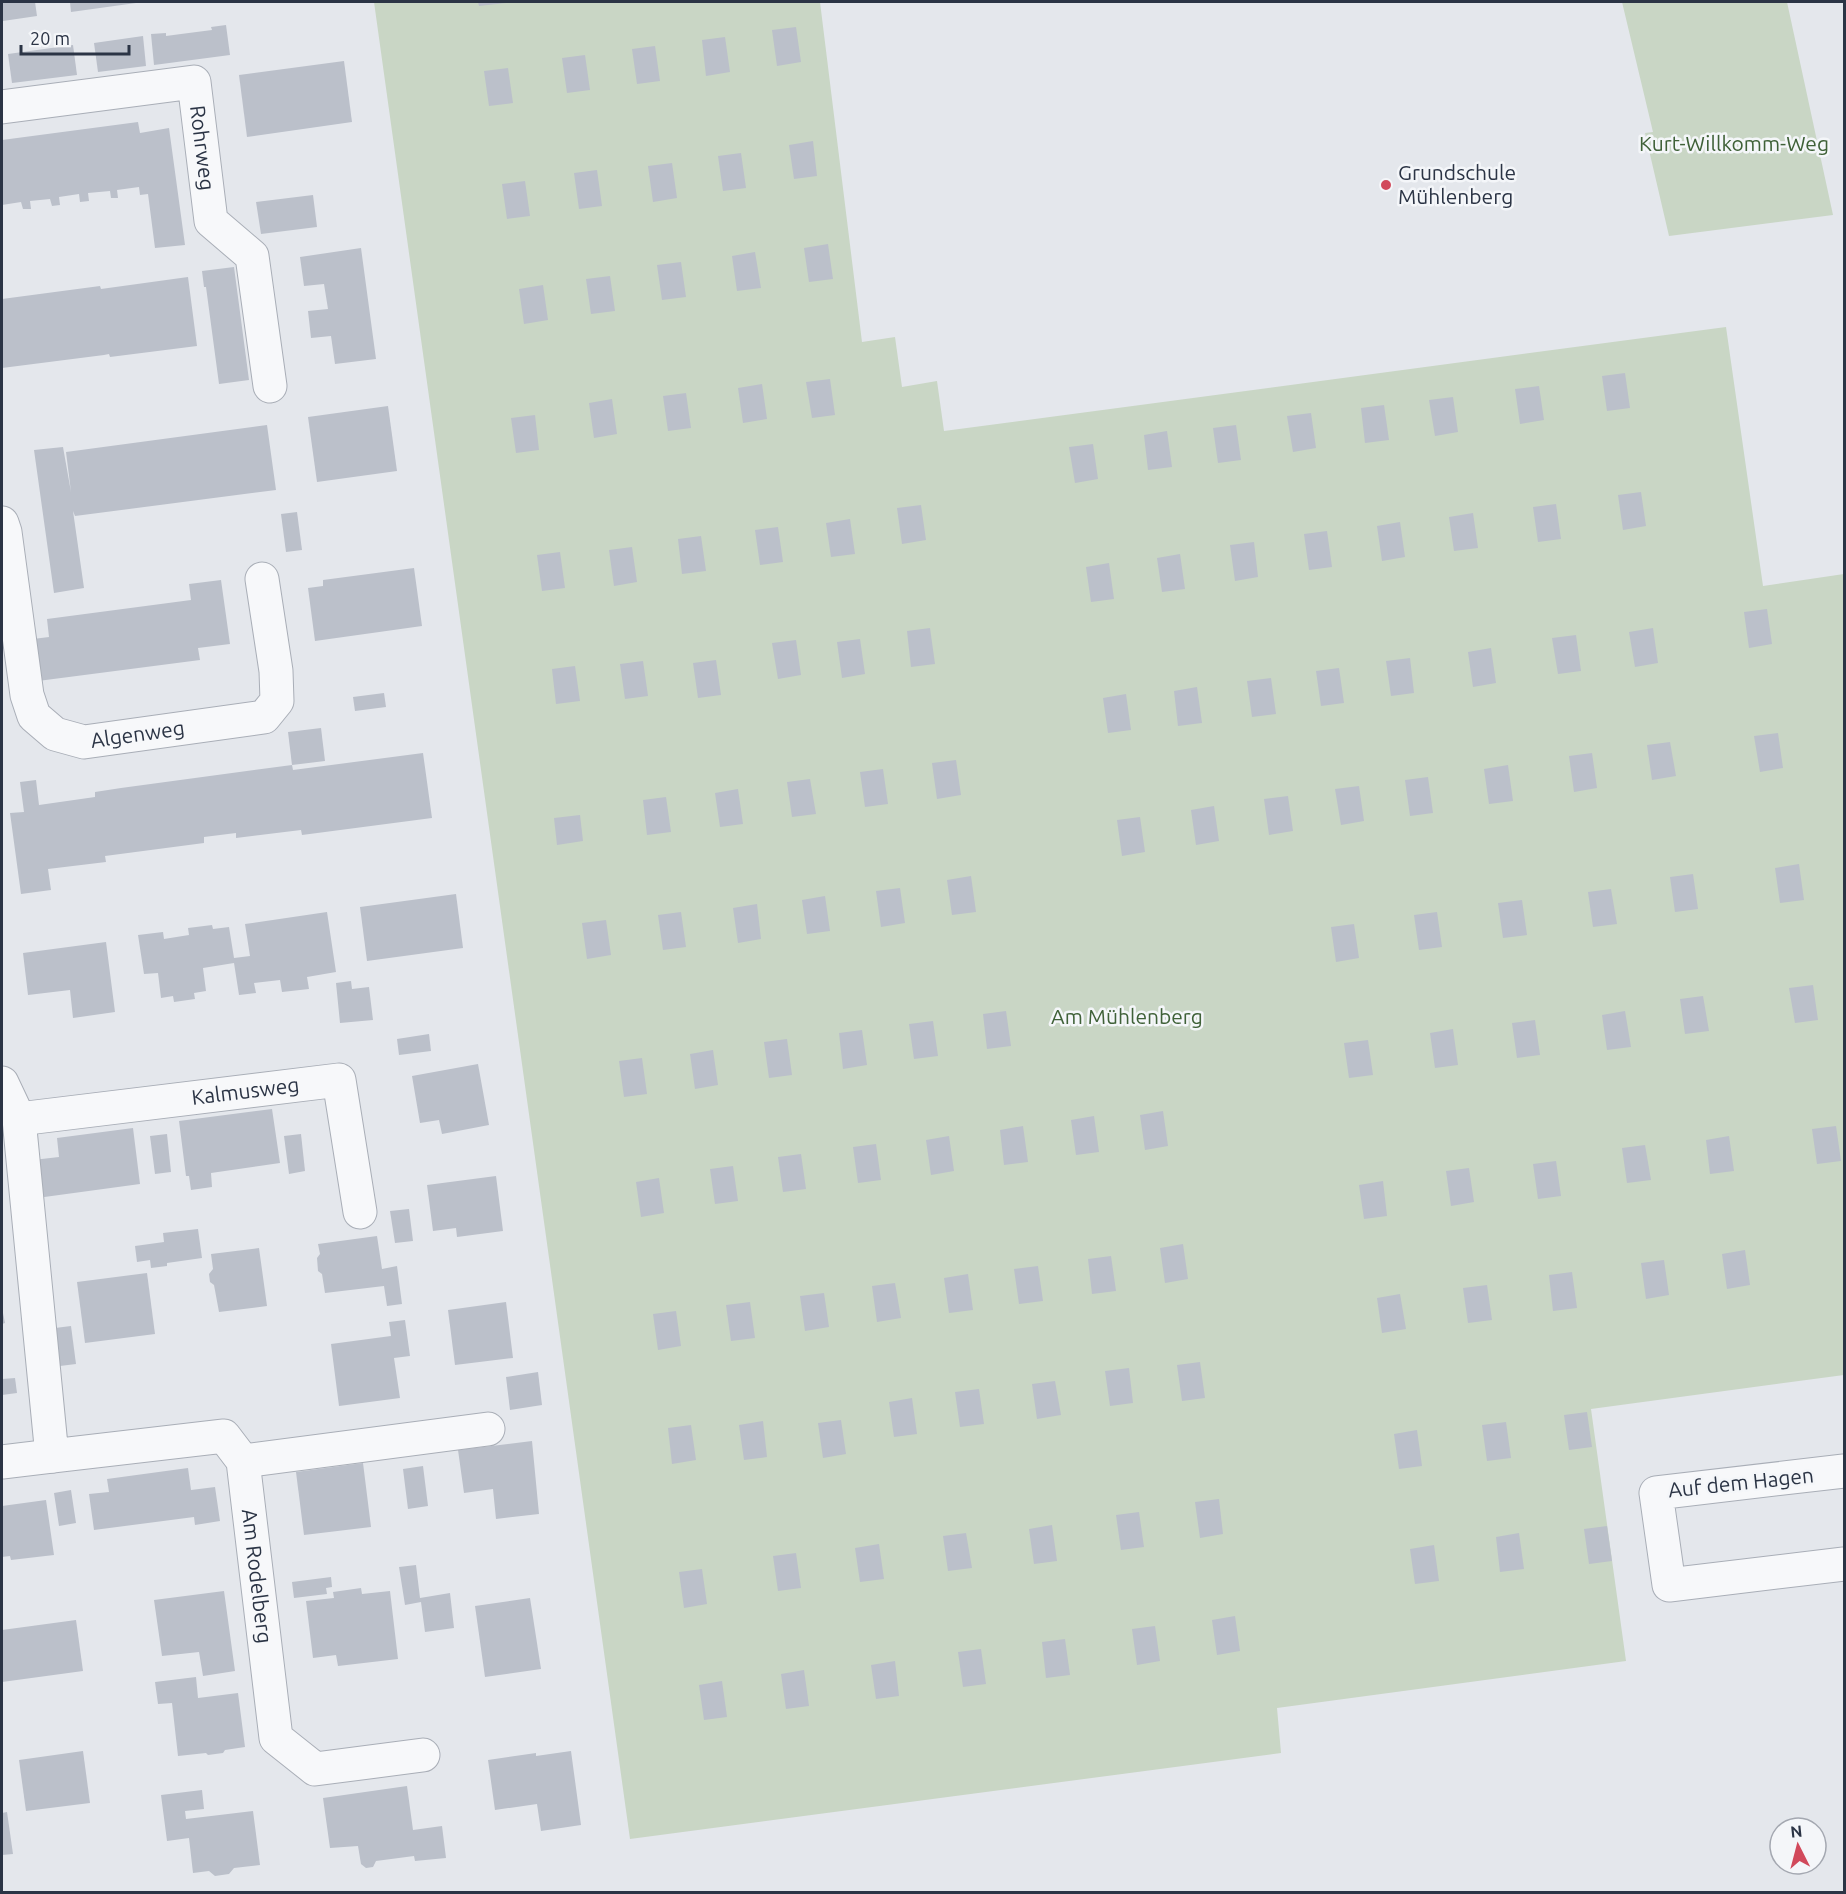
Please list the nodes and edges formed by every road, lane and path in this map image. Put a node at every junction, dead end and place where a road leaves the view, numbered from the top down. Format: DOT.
graph roads {
  1 [pos="2,107"];
  2 [pos="270,386"];
  3 [pos="2,523"];
  4 [pos="262,579"];
  5 [pos="2,1083"];
  6 [pos="19,1119"];
  7 [pos="360,1212"];
  8 [pos="489,1429"];
  9 [pos="52,1456"];
  10 [pos="243,1461"];
  11 [pos="2,1462"];
  12 [pos="1845,1471"];
  13 [pos="1845,1564"];
  14 [pos="423,1755"];
  1 -- 2 [label="street, Rohrweg"];
  3 -- 4 [label="street, Algenweg"];
  5 -- 6 [label="street"];
  6 -- 7 [label="street, Kalmusweg"];
  6 -- 9 [label="street"];
  8 -- 10 [label="street"];
  9 -- 10 [label="street"];
  9 -- 11 [label="street"];
  10 -- 14 [label="street, Am Rodelberg"];
  12 -- 13 [label="street, Auf dem Hagen"];
}
